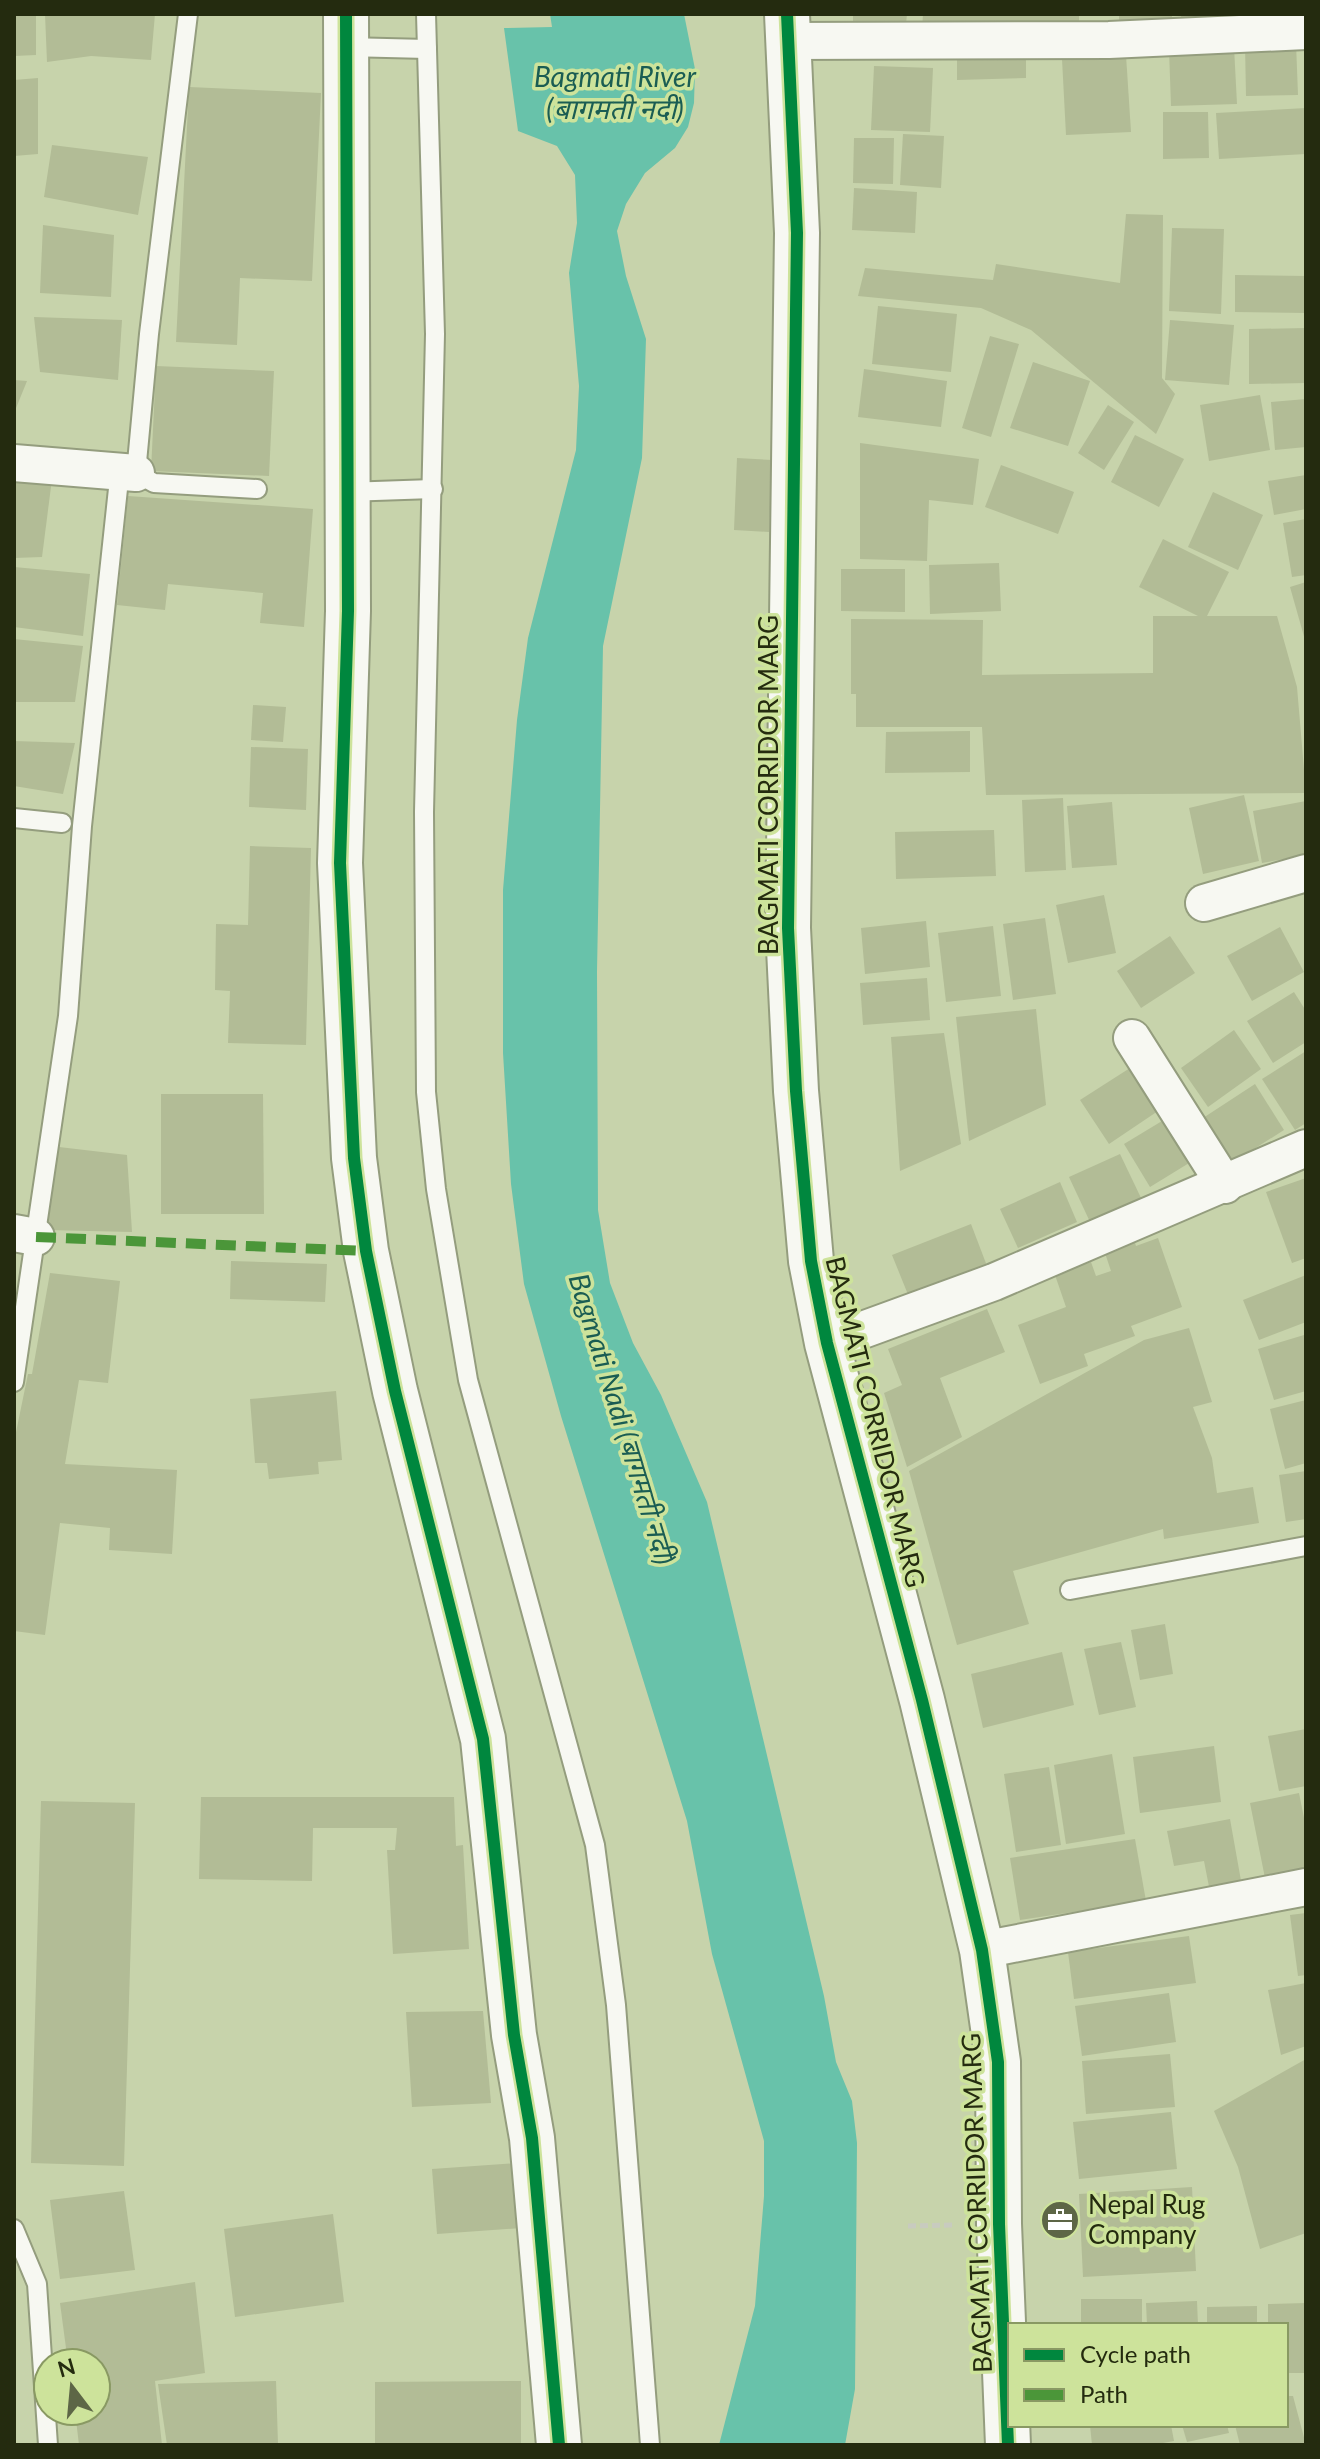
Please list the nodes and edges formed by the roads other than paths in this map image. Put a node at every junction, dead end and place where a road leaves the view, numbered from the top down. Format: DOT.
graph roads {
  1 [pos="188,14"];
  2 [pos="426,14"];
  3 [pos="787,28"];
  4 [pos="346,30"];
  5 [pos="1306,31"];
  6 [pos="427,49"];
  7 [pos="14,463"];
  8 [pos="128,472"];
  9 [pos="257,489"];
  10 [pos="433,489"];
  11 [pos="346,492"];
  12 [pos="14,818"];
  13 [pos="62,823"];
  14 [pos="1306,873"];
  15 [pos="1204,903"];
  16 [pos="1132,1038"];
  17 [pos="1306,1148"];
  18 [pos="1225,1185"];
  19 [pos="25,1235"];
  20 [pos="827,1343"];
  21 [pos="14,1382"];
  22 [pos="1306,1546"];
  23 [pos="1070,1590"];
  24 [pos="1306,1887"];
  25 [pos="982,1950"];
  26 [pos="14,2229"];
  27 [pos="48,2445"];
  28 [pos="559,2445"];
  29 [pos="650,2445"];
  30 [pos="1008,2445"];
  1 -- 8 [label="lane"];
  2 -- 6 [label="lane"];
  3 -- 5 [label="street"];
  3 -- 20 [label="street, BAGMATI CORRIDOR MARG"];
  4 -- 6 [label="lane"];
  4 -- 11 [label="street"];
  6 -- 10 [label="lane"];
  7 -- 8 [label="street"];
  8 -- 9 [label="lane"];
  8 -- 19 [label="lane"];
  10 -- 11 [label="lane"];
  10 -- 29 [label="lane"];
  11 -- 28 [label="street"];
  12 -- 13 [label="lane"];
  14 -- 15 [label="street"];
  16 -- 18 [label="street"];
  17 -- 18 [label="street"];
  18 -- 20 [label="street"];
  19 -- 21 [label="lane"];
  20 -- 25 [label="street, BAGMATI CORRIDOR MARG"];
  22 -- 23 [label="lane"];
  24 -- 25 [label="street"];
  25 -- 30 [label="street, BAGMATI CORRIDOR MARG"];
  26 -- 27 [label="lane"];
}
